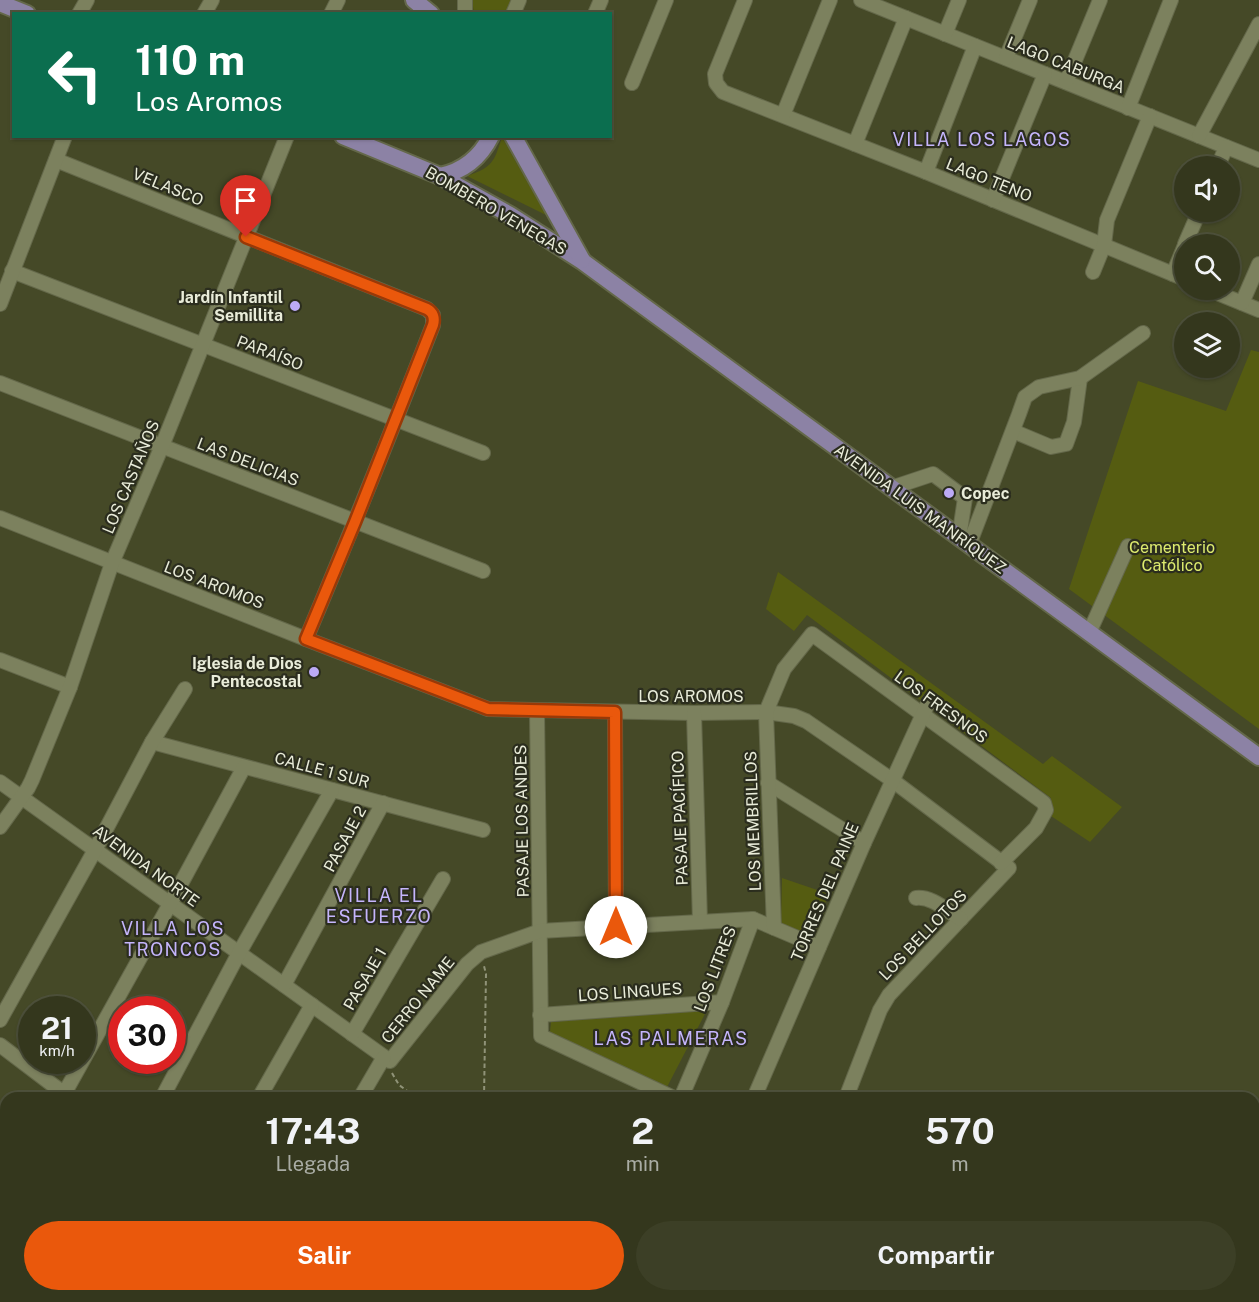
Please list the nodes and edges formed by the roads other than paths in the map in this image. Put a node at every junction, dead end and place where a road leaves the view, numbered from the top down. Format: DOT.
graph roads {
  1 [pos="414,0"];
  2 [pos="666,0"];
  3 [pos="745,0"];
  4 [pos="830,0"];
  5 [pos="861,0"];
  6 [pos="959,0"];
  7 [pos="1030,0"];
  8 [pos="1100,0"];
  9 [pos="1171,0"];
  10 [pos="0,3"];
  11 [pos="882,4"];
  12 [pos="22,12"];
  13 [pos="429,12"];
  14 [pos="906,18"];
  15 [pos="1259,24"];
  16 [pos="945,34"];
  17 [pos="975,46"];
  18 [pos="1006,58"];
  19 [pos="1045,74"];
  20 [pos="1066,82"];
  21 [pos="632,83"];
  22 [pos="1128,108"];
  23 [pos="783,115"];
  24 [pos="1150,116"];
  25 [pos="1200,136"];
  26 [pos="64,138"];
  27 [pos="286,138"];
  28 [pos="348,138"];
  29 [pos="490,138"];
  30 [pos="514,138"];
  31 [pos="855,144"];
  32 [pos="1226,147"];
  33 [pos="1222,156"];
  34 [pos="56,160"];
  35 [pos="1259,160"];
  36 [pos="926,172"];
  37 [pos="440,176"];
  38 [pos="993,200"];
  39 [pos="246,237"];
  40 [pos="1104,245"];
  41 [pos="582,261"];
  42 [pos="1259,264"];
  43 [pos="12,271"];
  44 [pos="1093,272"];
  45 [pos="1174,274"];
  46 [pos="1235,300"];
  47 [pos="1242,303"];
  48 [pos="0,304"];
  49 [pos="1259,310"];
  50 [pos="1143,333"];
  51 [pos="203,345"];
  52 [pos="1080,378"];
  53 [pos="0,383"];
  54 [pos="396,419"];
  55 [pos="1013,431"];
  56 [pos="162,446"];
  57 [pos="483,453"];
  58 [pos="891,488"];
  59 [pos="0,518"];
  60 [pos="355,522"];
  61 [pos="964,541"];
  62 [pos="1128,546"];
  63 [pos="112,563"];
  64 [pos="483,572"];
  65 [pos="1089,633"];
  66 [pos="306,639"];
  67 [pos="0,660"];
  68 [pos="70,687"];
  69 [pos="185,689"];
  70 [pos="929,701"];
  71 [pos="537,711"];
  72 [pos="615,712"];
  73 [pos="766,712"];
  74 [pos="694,713"];
  75 [pos="924,715"];
  76 [pos="152,742"];
  77 [pos="1259,757"];
  78 [pos="244,767"];
  79 [pos="892,780"];
  80 [pos="0,782"];
  81 [pos="768,783"];
  82 [pos="332,790"];
  83 [pos="22,797"];
  84 [pos="383,803"];
  85 [pos="1046,810"];
  86 [pos="0,827"];
  87 [pos="483,830"];
  88 [pos="864,843"];
  89 [pos="95,850"];
  90 [pos="1005,866"];
  91 [pos="443,879"];
  92 [pos="916,898"];
  93 [pos="171,904"];
  94 [pos="753,919"];
  95 [pos="961,919"];
  96 [pos="700,922"];
  97 [pos="616,927"];
  98 [pos="774,928"];
  99 [pos="540,932"];
  100 [pos="819,947"];
  101 [pos="239,953"];
  102 [pos="284,985"];
  103 [pos="722,1002"];
  104 [pos="312,1005"];
  105 [pos="540,1015"];
  106 [pos="0,1020"];
  107 [pos="352,1034"];
  108 [pos="0,1045"];
  109 [pos="387,1059"];
  110 [pos="62,1092"];
  111 [pos="69,1092"];
  112 [pos="165,1092"];
  113 [pos="262,1092"];
  114 [pos="364,1092"];
  115 [pos="661,1092"];
  116 [pos="684,1092"];
  117 [pos="757,1092"];
  118 [pos="848,1092"];
  1 -- 13 [label="main road"];
  2 -- 21 [label="street"];
  3 -- 23 [label="street, LAGO TENO"];
  4 -- 23 [label="street"];
  5 -- 11 [label="street, LAGO CABURGA"];
  6 -- 16 [label="street"];
  7 -- 18 [label="street"];
  8 -- 20 [label="street"];
  9 -- 22 [label="street"];
  10 -- 12 [label="main road"];
  11 -- 14 [label="street, LAGO CABURGA"];
  14 -- 16 [label="street, LAGO CABURGA"];
  14 -- 31 [label="street"];
  15 -- 25 [label="street"];
  16 -- 17 [label="street, LAGO CABURGA"];
  17 -- 18 [label="street, LAGO CABURGA"];
  17 -- 36 [label="street"];
  18 -- 19 [label="street, LAGO CABURGA"];
  19 -- 20 [label="street, LAGO CABURGA"];
  19 -- 38 [label="street"];
  20 -- 22 [label="street, LAGO CABURGA"];
  22 -- 24 [label="street, LAGO CABURGA"];
  23 -- 31 [label="street, LAGO TENO"];
  24 -- 25 [label="street, LAGO CABURGA"];
  24 -- 40 [label="street"];
  25 -- 32 [label="street, LAGO CABURGA"];
  26 -- 34 [label="street"];
  27 -- 39 [label="street, LOS CASTAÑOS"];
  28 -- 37 [label="main road, BOMBERO VENEGAS"];
  29 -- 37 [label="main road"];
  30 -- 41 [label="main road"];
  31 -- 36 [label="street, LAGO TENO"];
  32 -- 33 [label="street"];
  32 -- 35 [label="street, LAGO CABURGA"];
  34 -- 39 [label="street, VELASCO"];
  34 -- 43 [label="street"];
  36 -- 38 [label="street, LAGO TENO"];
  37 -- 41 [label="main road, BOMBERO VENEGAS"];
  38 -- 40 [label="street, LAGO TENO"];
  39 -- 51 [label="street, LOS CASTAÑOS"];
  39 -- 54 [label="street, VELASCO"];
  40 -- 44 [label="street"];
  40 -- 45 [label="street, LAGO TENO"];
  41 -- 58 [label="main road, AVENIDA LUIS MANRÍQUEZ"];
  42 -- 47 [label="street"];
  43 -- 48 [label="street"];
  43 -- 51 [label="street, PARAÍSO"];
  46 -- 47 [label="street"];
  47 -- 49 [label="street"];
  50 -- 52 [label="street"];
  51 -- 54 [label="street, PARAÍSO"];
  51 -- 56 [label="street, LOS CASTAÑOS"];
  52 -- 55 [label="street"];
  52 -- 55 [label="street"];
  53 -- 56 [label="street, LAS DELICIAS"];
  54 -- 57 [label="street, PARAÍSO"];
  54 -- 60 [label="street"];
  55 -- 61 [label="street"];
  56 -- 60 [label="street, LAS DELICIAS"];
  56 -- 63 [label="street, LOS CASTAÑOS"];
  58 -- 61 [label="main road, AVENIDA LUIS MANRÍQUEZ"];
  58 -- 61 [label="street"];
  59 -- 63 [label="street, LOS AROMOS"];
  60 -- 64 [label="street, LAS DELICIAS"];
  60 -- 66 [label="street"];
  61 -- 65 [label="main road, AVENIDA LUIS MANRÍQUEZ"];
  62 -- 65 [label="street"];
  63 -- 66 [label="street, LOS AROMOS"];
  63 -- 68 [label="street, LOS CASTAÑOS"];
  65 -- 77 [label="main road, AVENIDA LUIS MANRÍQUEZ"];
  66 -- 71 [label="street, LOS AROMOS"];
  67 -- 68 [label="street"];
  68 -- 83 [label="street, LOS CASTAÑOS"];
  69 -- 76 [label="street"];
  70 -- 75 [label="street, TORRES DEL PAINE"];
  71 -- 72 [label="street, LOS AROMOS"];
  71 -- 99 [label="street, PASAJE LOS ANDES"];
  72 -- 74 [label="street, LOS AROMOS"];
  72 -- 97 [label="street"];
  73 -- 74 [label="street, LOS AROMOS"];
  73 -- 75 [label="street, LOS FRESNOS"];
  73 -- 79 [label="street, LOS AROMOS"];
  73 -- 81 [label="street, LOS MEMBRILLOS"];
  74 -- 96 [label="street, PASAJE PACÍFICO"];
  75 -- 79 [label="street, TORRES DEL PAINE"];
  75 -- 85 [label="street, LOS FRESNOS"];
  76 -- 78 [label="street, CALLE 1 SUR"];
  76 -- 89 [label="street"];
  78 -- 82 [label="street, CALLE 1 SUR"];
  78 -- 93 [label="street"];
  79 -- 88 [label="street, TORRES DEL PAINE"];
  79 -- 90 [label="street, LOS AROMOS"];
  80 -- 83 [label="street, AVENIDA NORTE"];
  81 -- 88 [label="street"];
  81 -- 98 [label="street, LOS MEMBRILLOS"];
  82 -- 84 [label="street, CALLE 1 SUR"];
  82 -- 101 [label="street"];
  83 -- 86 [label="street, LOS CASTAÑOS"];
  83 -- 89 [label="street, AVENIDA NORTE"];
  84 -- 87 [label="street, CALLE 1 SUR"];
  84 -- 102 [label="street, PASAJE 2"];
  85 -- 90 [label="street, LOS BELLOTOS"];
  88 -- 100 [label="street, TORRES DEL PAINE"];
  89 -- 93 [label="street, AVENIDA NORTE"];
  89 -- 106 [label="street"];
  90 -- 95 [label="street, LOS BELLOTOS"];
  91 -- 107 [label="street, PASAJE 1"];
  92 -- 95 [label="street"];
  93 -- 101 [label="street, AVENIDA NORTE"];
  93 -- 111 [label="street"];
  94 -- 96 [label="street, CERRO NAME"];
  94 -- 98 [label="street, CERRO NAME"];
  94 -- 103 [label="street, LOS LITRES"];
  95 -- 118 [label="street, LOS BELLOTOS"];
  96 -- 97 [label="street, CERRO NAME"];
  97 -- 99 [label="street, CERRO NAME"];
  98 -- 100 [label="street, CERRO NAME"];
  99 -- 105 [label="street, PASAJE LOS ANDES"];
  99 -- 109 [label="street, CERRO NAME"];
  100 -- 117 [label="street, TORRES DEL PAINE"];
  101 -- 102 [label="street, AVENIDA NORTE"];
  101 -- 112 [label="street"];
  102 -- 104 [label="street, AVENIDA NORTE"];
  103 -- 105 [label="street, LOS LINGUES"];
  103 -- 116 [label="street, LOS LITRES"];
  104 -- 107 [label="street, AVENIDA NORTE"];
  104 -- 113 [label="street"];
  105 -- 115 [label="street, PASAJE LOS ANDES"];
  107 -- 109 [label="street, AVENIDA NORTE"];
  108 -- 110 [label="street"];
  109 -- 114 [label="street, CERRO NAME"];
}
